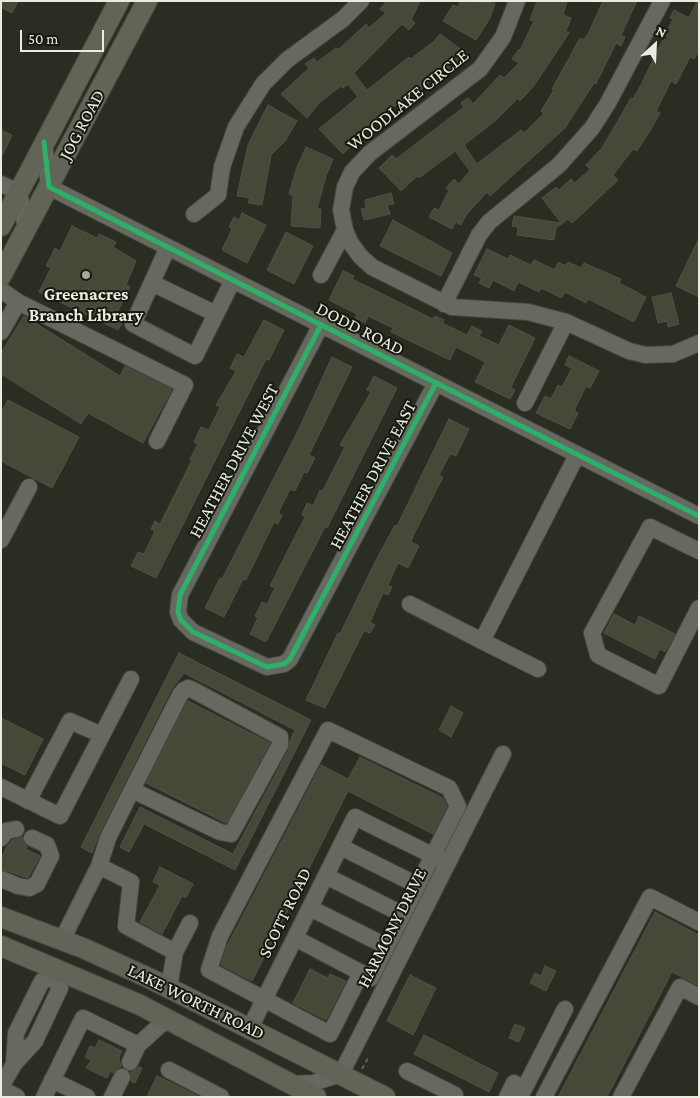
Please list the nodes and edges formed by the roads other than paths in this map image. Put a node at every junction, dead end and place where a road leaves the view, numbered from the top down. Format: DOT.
graph roads {
  1 [pos="119,1"];
  2 [pos="147,1"];
  3 [pos="362,1"];
  4 [pos="517,1"];
  5 [pos="662,1"];
  6 [pos="44,142"];
  7 [pos="49,187"];
  8 [pos="10,188"];
  9 [pos="194,214"];
  10 [pos="1,226"];
  11 [pos="26,228"];
  12 [pos="345,230"];
  13 [pos="168,247"];
  14 [pos="321,275"];
  15 [pos="1,276"];
  16 [pos="233,280"];
  17 [pos="152,283"];
  18 [pos="1,290"];
  19 [pos="18,302"];
  20 [pos="444,304"];
  21 [pos="216,314"];
  22 [pos="566,322"];
  23 [pos="321,324"];
  24 [pos="1,332"];
  25 [pos="697,349"];
  26 [pos="436,383"];
  27 [pos="525,403"];
  28 [pos="157,441"];
  29 [pos="577,455"];
  30 [pos="29,487"];
  31 [pos="699,516"];
  32 [pos="1,540"];
  33 [pos="699,551"];
  34 [pos="410,604"];
  35 [pos="699,608"];
  36 [pos="482,641"];
  37 [pos="290,659"];
  38 [pos="538,669"];
  39 [pos="131,679"];
  40 [pos="102,736"];
  41 [pos="503,754"];
  42 [pos="1,788"];
  43 [pos="132,790"];
  44 [pos="28,801"];
  45 [pos="16,830"];
  46 [pos="1,838"];
  47 [pos="32,838"];
  48 [pos="340,847"];
  49 [pos="432,855"];
  50 [pos="448,862"];
  51 [pos="100,866"];
  52 [pos="326,876"];
  53 [pos="1,879"];
  54 [pos="417,885"];
  55 [pos="310,908"];
  56 [pos="402,914"];
  57 [pos="1,917"];
  58 [pos="699,922"];
  59 [pos="190,923"];
  60 [pos="295,938"];
  61 [pos="62,940"];
  62 [pos="1,946"];
  63 [pos="386,946"];
  64 [pos="175,952"];
  65 [pos="52,970"];
  66 [pos="366,975"];
  67 [pos="385,987"];
  68 [pos="168,988"];
  69 [pos="699,998"];
  70 [pos="264,1000"];
  71 [pos="565,1009"];
  72 [pos="167,1018"];
  73 [pos="250,1028"];
  74 [pos="138,1045"];
  75 [pos="168,1070"];
  76 [pos="407,1071"];
  77 [pos="341,1074"];
  78 [pos="52,1080"];
  79 [pos="291,1084"];
  80 [pos="2,1086"];
  81 [pos="514,1092"];
  82 [pos="456,1096"];
  83 [pos="17,1097"];
  84 [pos="44,1097"];
  85 [pos="87,1097"];
  86 [pos="112,1097"];
  87 [pos="221,1097"];
  88 [pos="316,1097"];
  89 [pos="352,1097"];
  90 [pos="357,1097"];
  91 [pos="385,1097"];
  92 [pos="544,1097"];
  93 [pos="621,1097"];
  1 -- 6 [label="main road, JOG ROAD"];
  2 -- 7 [label="main road, JOG ROAD"];
  3 -- 9 [label="street"];
  4 -- 12 [label="street, WOODLAKE CIRCLE"];
  5 -- 20 [label="street"];
  6 -- 7 [label="street"];
  6 -- 8 [label="main road, JOG ROAD"];
  7 -- 11 [label="main road, JOG ROAD"];
  7 -- 13 [label="street, DODD ROAD"];
  8 -- 10 [label="main road, JOG ROAD"];
  8 -- 11 [label="street"];
  11 -- 15 [label="main road, JOG ROAD"];
  12 -- 14 [label="street"];
  12 -- 20 [label="street, WOODLAKE CIRCLE"];
  13 -- 16 [label="street, DODD ROAD"];
  13 -- 17 [label="street"];
  16 -- 21 [label="street"];
  16 -- 23 [label="street, DODD ROAD"];
  17 -- 21 [label="street"];
  17 -- 21 [label="street"];
  18 -- 19 [label="street"];
  19 -- 24 [label="street"];
  19 -- 28 [label="street"];
  20 -- 22 [label="street, WOODLAKE CIRCLE"];
  22 -- 25 [label="street, WOODLAKE CIRCLE"];
  22 -- 27 [label="street"];
  23 -- 26 [label="street, DODD ROAD"];
  23 -- 37 [label="street, HEATHER DRIVE WEST"];
  26 -- 29 [label="street, DODD ROAD"];
  26 -- 37 [label="street, HEATHER DRIVE EAST"];
  29 -- 31 [label="street, DODD ROAD"];
  29 -- 36 [label="street"];
  30 -- 32 [label="street"];
  33 -- 35 [label="street"];
  34 -- 36 [label="street"];
  36 -- 38 [label="street"];
  39 -- 40 [label="street"];
  40 -- 44 [label="street"];
  40 -- 44 [label="street"];
  41 -- 50 [label="street, HARMONY DRIVE"];
  42 -- 44 [label="street"];
  43 -- 43 [label="street"];
  43 -- 51 [label="street"];
  45 -- 46 [label="street"];
  47 -- 53 [label="street"];
  48 -- 49 [label="street, SCOTT ROAD"];
  48 -- 52 [label="street, SCOTT ROAD"];
  48 -- 54 [label="street"];
  49 -- 50 [label="street"];
  49 -- 54 [label="street"];
  49 -- 70 [label="street"];
  50 -- 67 [label="street, HARMONY DRIVE"];
  51 -- 61 [label="street"];
  51 -- 64 [label="street"];
  52 -- 55 [label="street, SCOTT ROAD"];
  52 -- 56 [label="street"];
  54 -- 56 [label="street"];
  55 -- 60 [label="street, SCOTT ROAD"];
  55 -- 63 [label="street"];
  56 -- 63 [label="street"];
  57 -- 61 [label="main road, LAKE WORTH ROAD"];
  58 -- 92 [label="street"];
  59 -- 64 [label="street"];
  60 -- 66 [label="street"];
  60 -- 70 [label="street, SCOTT ROAD"];
  61 -- 68 [label="main road, LAKE WORTH ROAD"];
  62 -- 65 [label="main road, LAKE WORTH ROAD"];
  63 -- 66 [label="street"];
  64 -- 68 [label="street"];
  65 -- 72 [label="main road, LAKE WORTH ROAD"];
  65 -- 73 [label="main road"];
  65 -- 80 [label="street"];
  66 -- 67 [label="street"];
  66 -- 70 [label="street"];
  67 -- 77 [label="street, HARMONY DRIVE"];
  68 -- 73 [label="main road, LAKE WORTH ROAD"];
  69 -- 93 [label="street"];
  70 -- 73 [label="street, SCOTT ROAD"];
  71 -- 81 [label="street"];
  72 -- 74 [label="street"];
  72 -- 79 [label="main road, LAKE WORTH ROAD"];
  73 -- 77 [label="main road, LAKE WORTH ROAD"];
  74 -- 78 [label="street"];
  74 -- 86 [label="street"];
  75 -- 87 [label="street"];
  76 -- 82 [label="street"];
  77 -- 79 [label="street"];
  77 -- 91 [label="main road, LAKE WORTH ROAD"];
  78 -- 84 [label="street"];
  78 -- 85 [label="street"];
  79 -- 88 [label="main road, LAKE WORTH ROAD"];
  80 -- 83 [label="street"];
  89 -- 90 [label="main road"];
}
